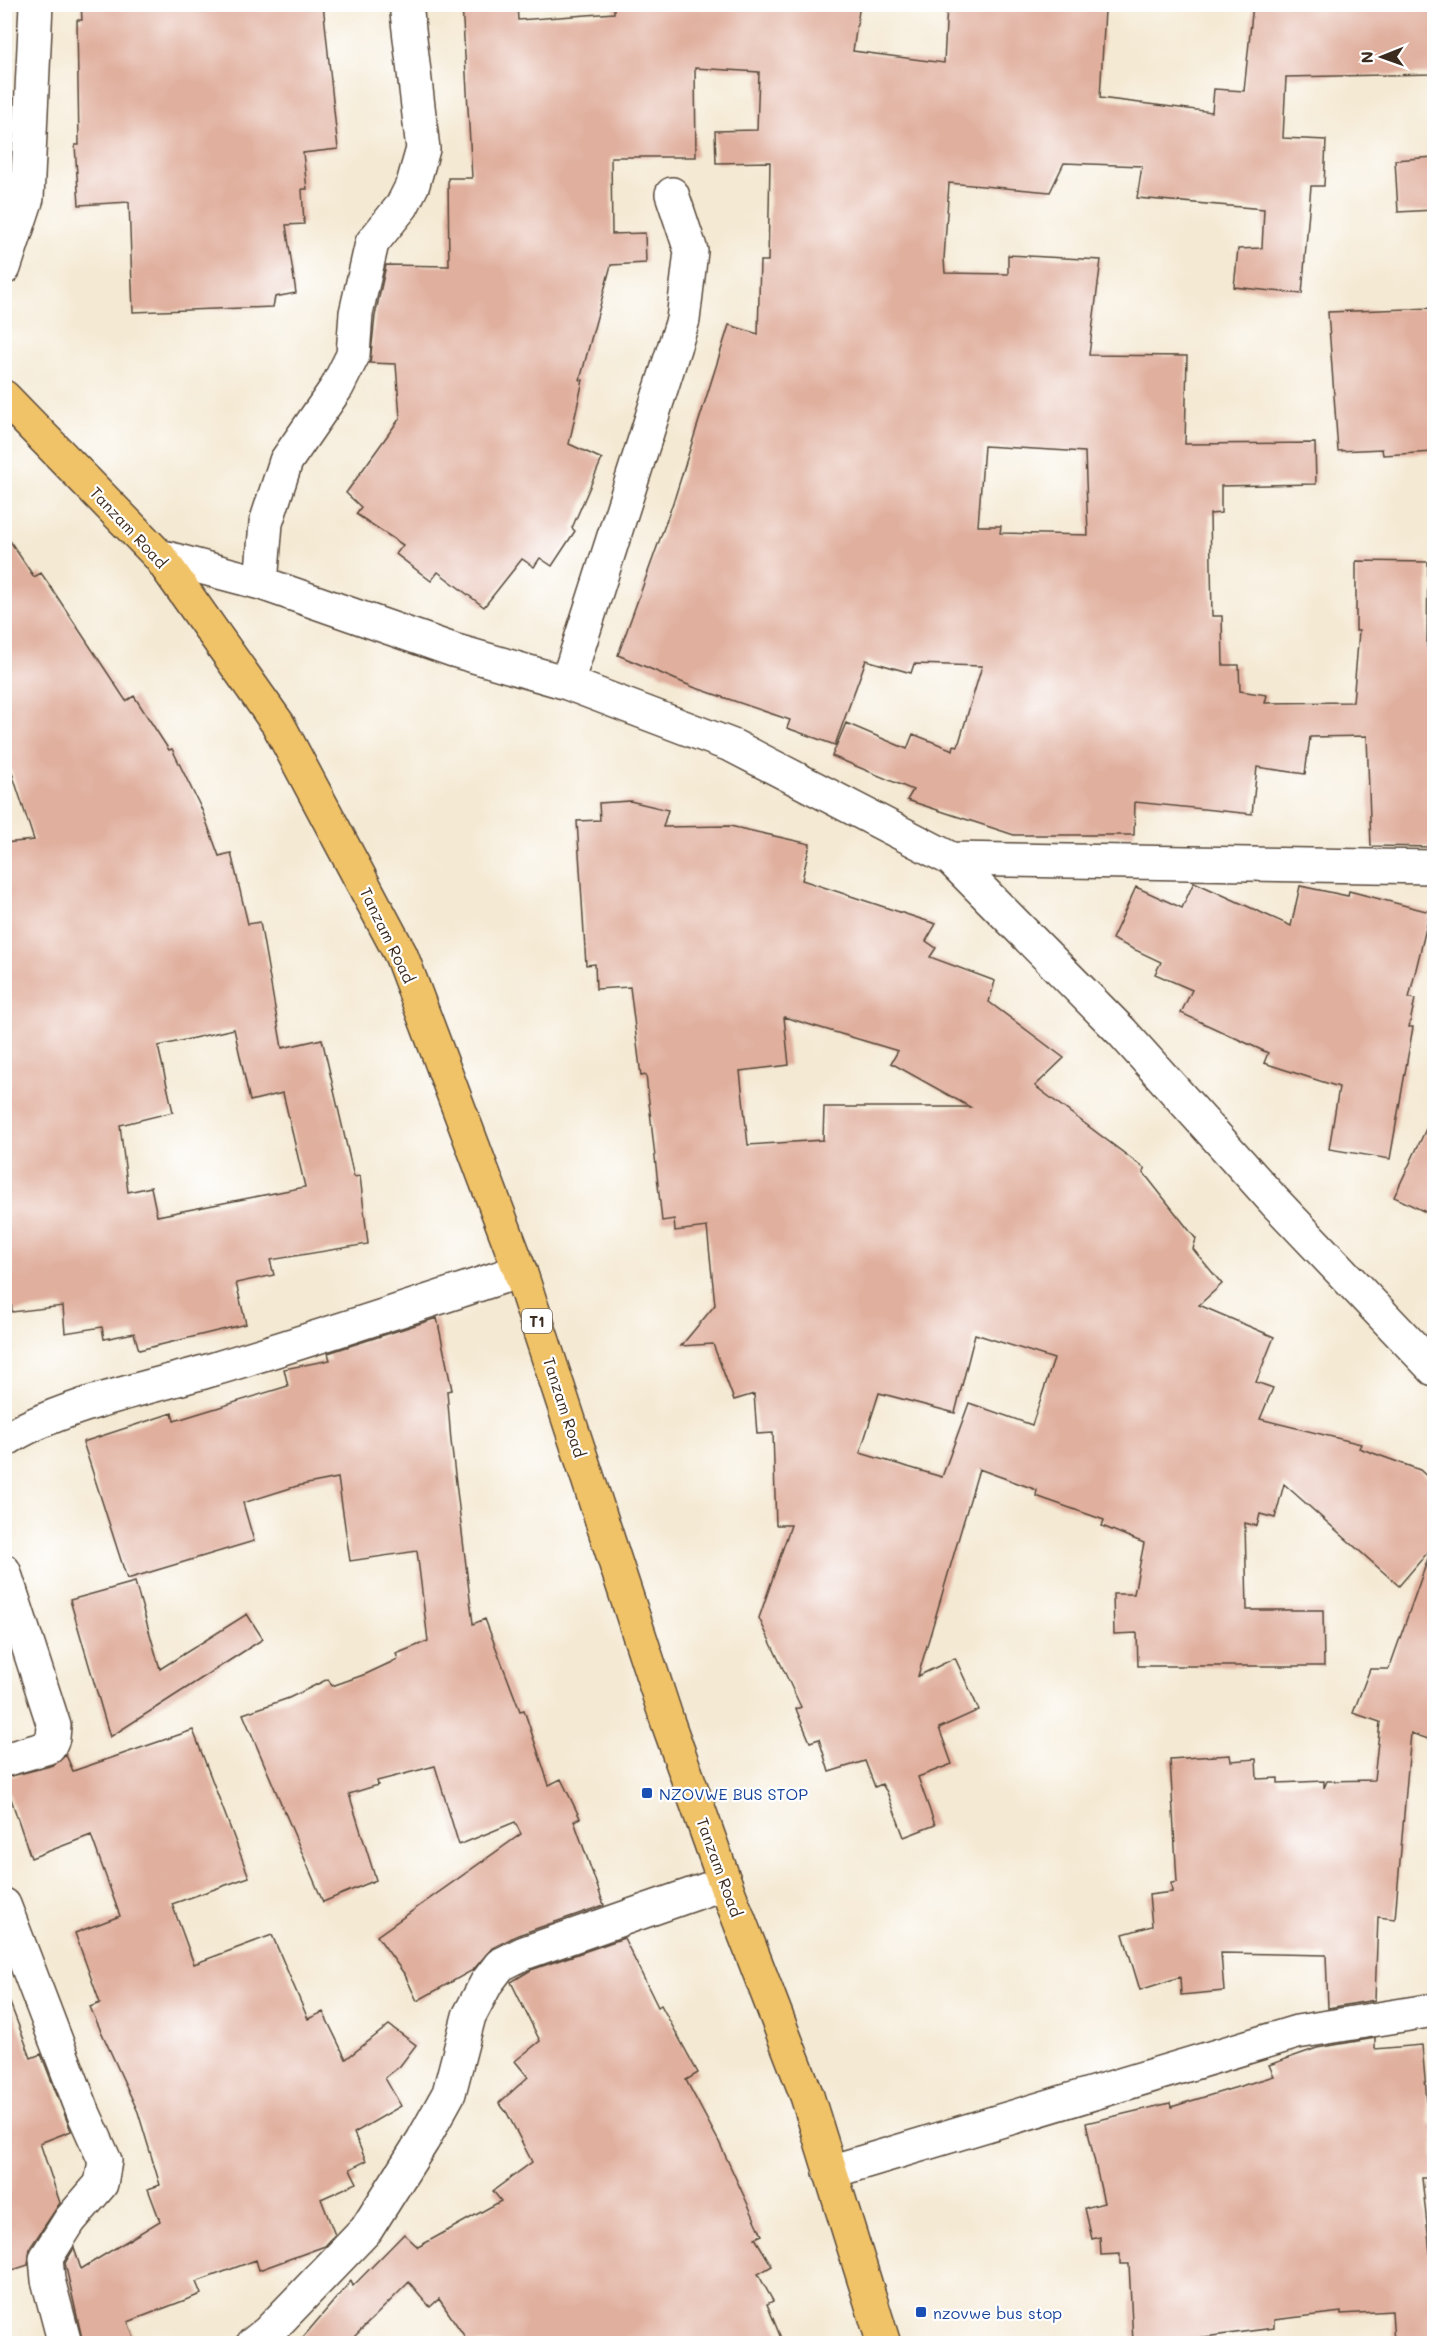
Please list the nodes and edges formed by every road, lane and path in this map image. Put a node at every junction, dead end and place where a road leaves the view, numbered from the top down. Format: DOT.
graph roads {
  1 [pos="36,4"];
  2 [pos="406,4"];
  3 [pos="672,194"];
  4 [pos="4,268"];
  5 [pos="4,397"];
  6 [pos="159,556"];
  7 [pos="261,583"];
  8 [pos="567,683"];
  9 [pos="951,859"];
  10 [pos="1434,867"];
  11 [pos="520,1271"];
  12 [pos="1434,1369"];
  13 [pos="4,1441"];
  14 [pos="4,1570"];
  15 [pos="4,1760"];
  16 [pos="725,1883"];
  17 [pos="4,1905"];
  18 [pos="1434,2010"];
  19 [pos="830,2172"];
  20 [pos="65,2343"];
  21 [pos="253,2343"];
  22 [pos="884,2343"];
  1 -- 4 [label="street"];
  2 -- 7 [label="street"];
  3 -- 8 [label="street"];
  5 -- 6 [label="highway, Tanzam Road / T1"];
  6 -- 7 [label="street"];
  6 -- 11 [label="highway, Tanzam Road / T1"];
  7 -- 8 [label="street"];
  8 -- 9 [label="street"];
  9 -- 10 [label="street"];
  9 -- 12 [label="street"];
  11 -- 13 [label="street"];
  11 -- 16 [label="highway, Tanzam Road / T1"];
  14 -- 15 [label="street"];
  16 -- 19 [label="highway, Tanzam Road / T1"];
  16 -- 21 [label="street"];
  17 -- 20 [label="street"];
  18 -- 19 [label="street"];
  19 -- 22 [label="highway, Tanzam Road / T1"];
}
